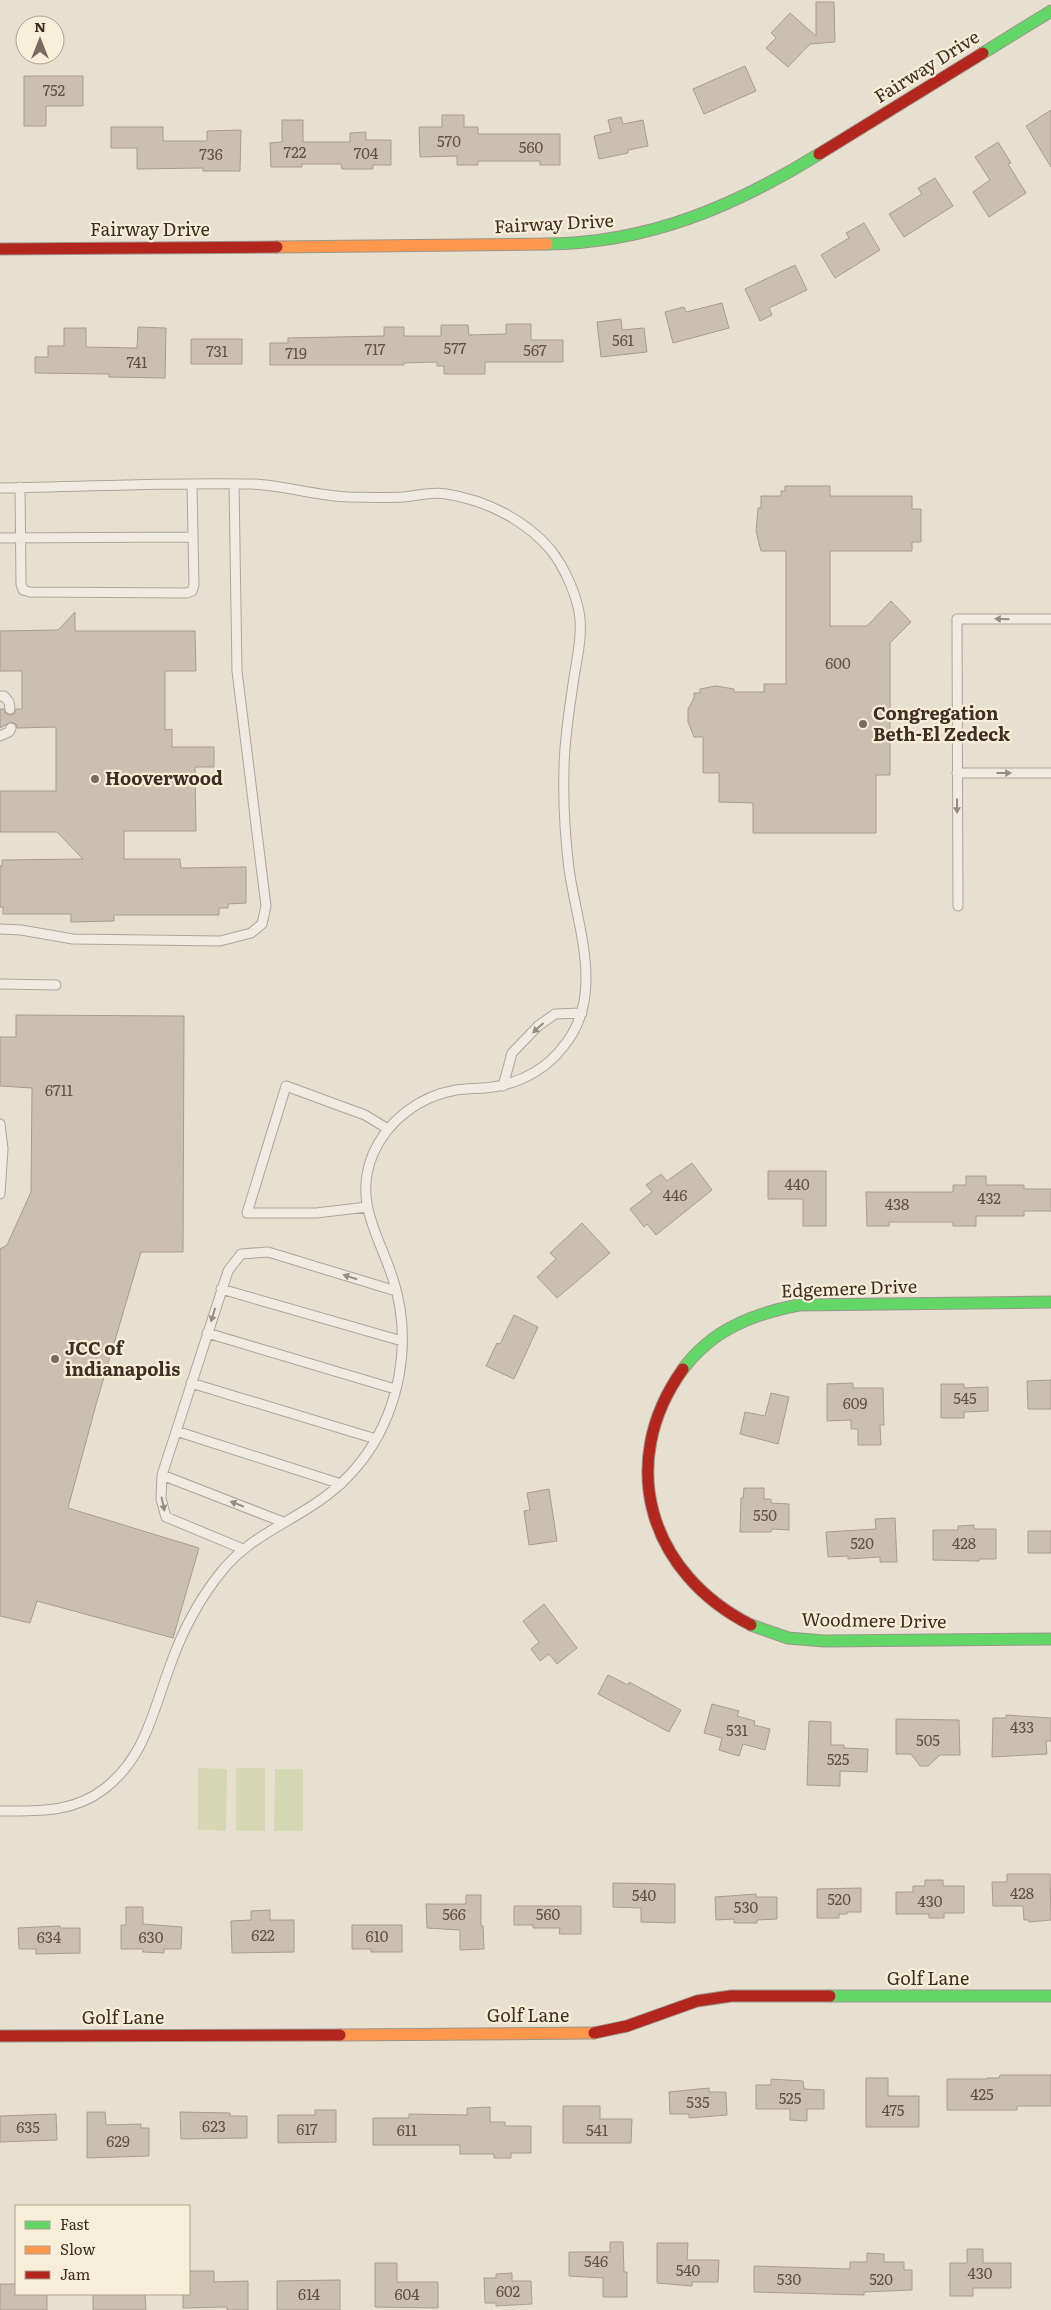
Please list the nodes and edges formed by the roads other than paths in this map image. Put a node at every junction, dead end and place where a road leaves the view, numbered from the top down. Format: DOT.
graph roads {
  1 [pos="1051,11"];
  2 [pos="0,249"];
  3 [pos="192,484"];
  4 [pos="234,484"];
  5 [pos="20,487"];
  6 [pos="0,488"];
  7 [pos="193,536"];
  8 [pos="0,538"];
  9 [pos="21,538"];
  10 [pos="1051,620"];
  11 [pos="0,696"];
  12 [pos="10,709"];
  13 [pos="11,728"];
  14 [pos="0,736"];
  15 [pos="957,773"];
  16 [pos="1051,773"];
  17 [pos="958,906"];
  18 [pos="0,929"];
  19 [pos="0,984"];
  20 [pos="56,985"];
  21 [pos="582,1013"];
  22 [pos="503,1086"];
  23 [pos="0,1124"];
  24 [pos="388,1129"];
  25 [pos="0,1194"];
  26 [pos="367,1207"];
  27 [pos="221,1289"];
  28 [pos="396,1291"];
  29 [pos="1051,1302"];
  30 [pos="208,1333"];
  31 [pos="402,1341"];
  32 [pos="191,1383"];
  33 [pos="395,1390"];
  34 [pos="176,1431"];
  35 [pos="652,1435"];
  36 [pos="376,1440"];
  37 [pos="162,1475"];
  38 [pos="341,1484"];
  39 [pos="283,1522"];
  40 [pos="243,1549"];
  41 [pos="1051,1639"];
  42 [pos="0,1811"];
  43 [pos="1051,1996"];
  44 [pos="0,2036"];
  1 -- 2 [label="street, Fairway Drive"];
  3 -- 4 [label="lane"];
  3 -- 5 [label="lane"];
  3 -- 7 [label="lane"];
  4 -- 18 [label="lane"];
  4 -- 21 [label="lane"];
  5 -- 6 [label="lane"];
  5 -- 9 [label="lane"];
  7 -- 9 [label="lane"];
  7 -- 9 [label="lane"];
  8 -- 9 [label="lane"];
  10 -- 15 [label="lane, one-way"];
  11 -- 12 [label="lane"];
  13 -- 14 [label="lane"];
  15 -- 16 [label="lane, one-way"];
  15 -- 17 [label="lane, one-way"];
  19 -- 20 [label="lane"];
  21 -- 22 [label="lane"];
  21 -- 22 [label="lane, one-way"];
  22 -- 24 [label="lane"];
  23 -- 25 [label="lane"];
  24 -- 26 [label="lane"];
  24 -- 26 [label="lane"];
  26 -- 28 [label="lane"];
  28 -- 27 [label="lane, one-way"];
  27 -- 30 [label="lane, one-way"];
  27 -- 31 [label="lane"];
  28 -- 31 [label="lane"];
  29 -- 35 [label="street, Edgemere Drive"];
  30 -- 32 [label="lane"];
  30 -- 33 [label="lane"];
  31 -- 33 [label="lane"];
  32 -- 34 [label="lane"];
  32 -- 36 [label="lane"];
  33 -- 36 [label="lane"];
  34 -- 37 [label="lane"];
  34 -- 38 [label="lane"];
  35 -- 41 [label="street, Woodmere Drive"];
  36 -- 38 [label="lane"];
  39 -- 37 [label="lane, one-way"];
  37 -- 40 [label="lane, one-way"];
  38 -- 39 [label="lane"];
  39 -- 40 [label="lane"];
  40 -- 42 [label="lane"];
  43 -- 44 [label="street, Golf Lane"];
}
